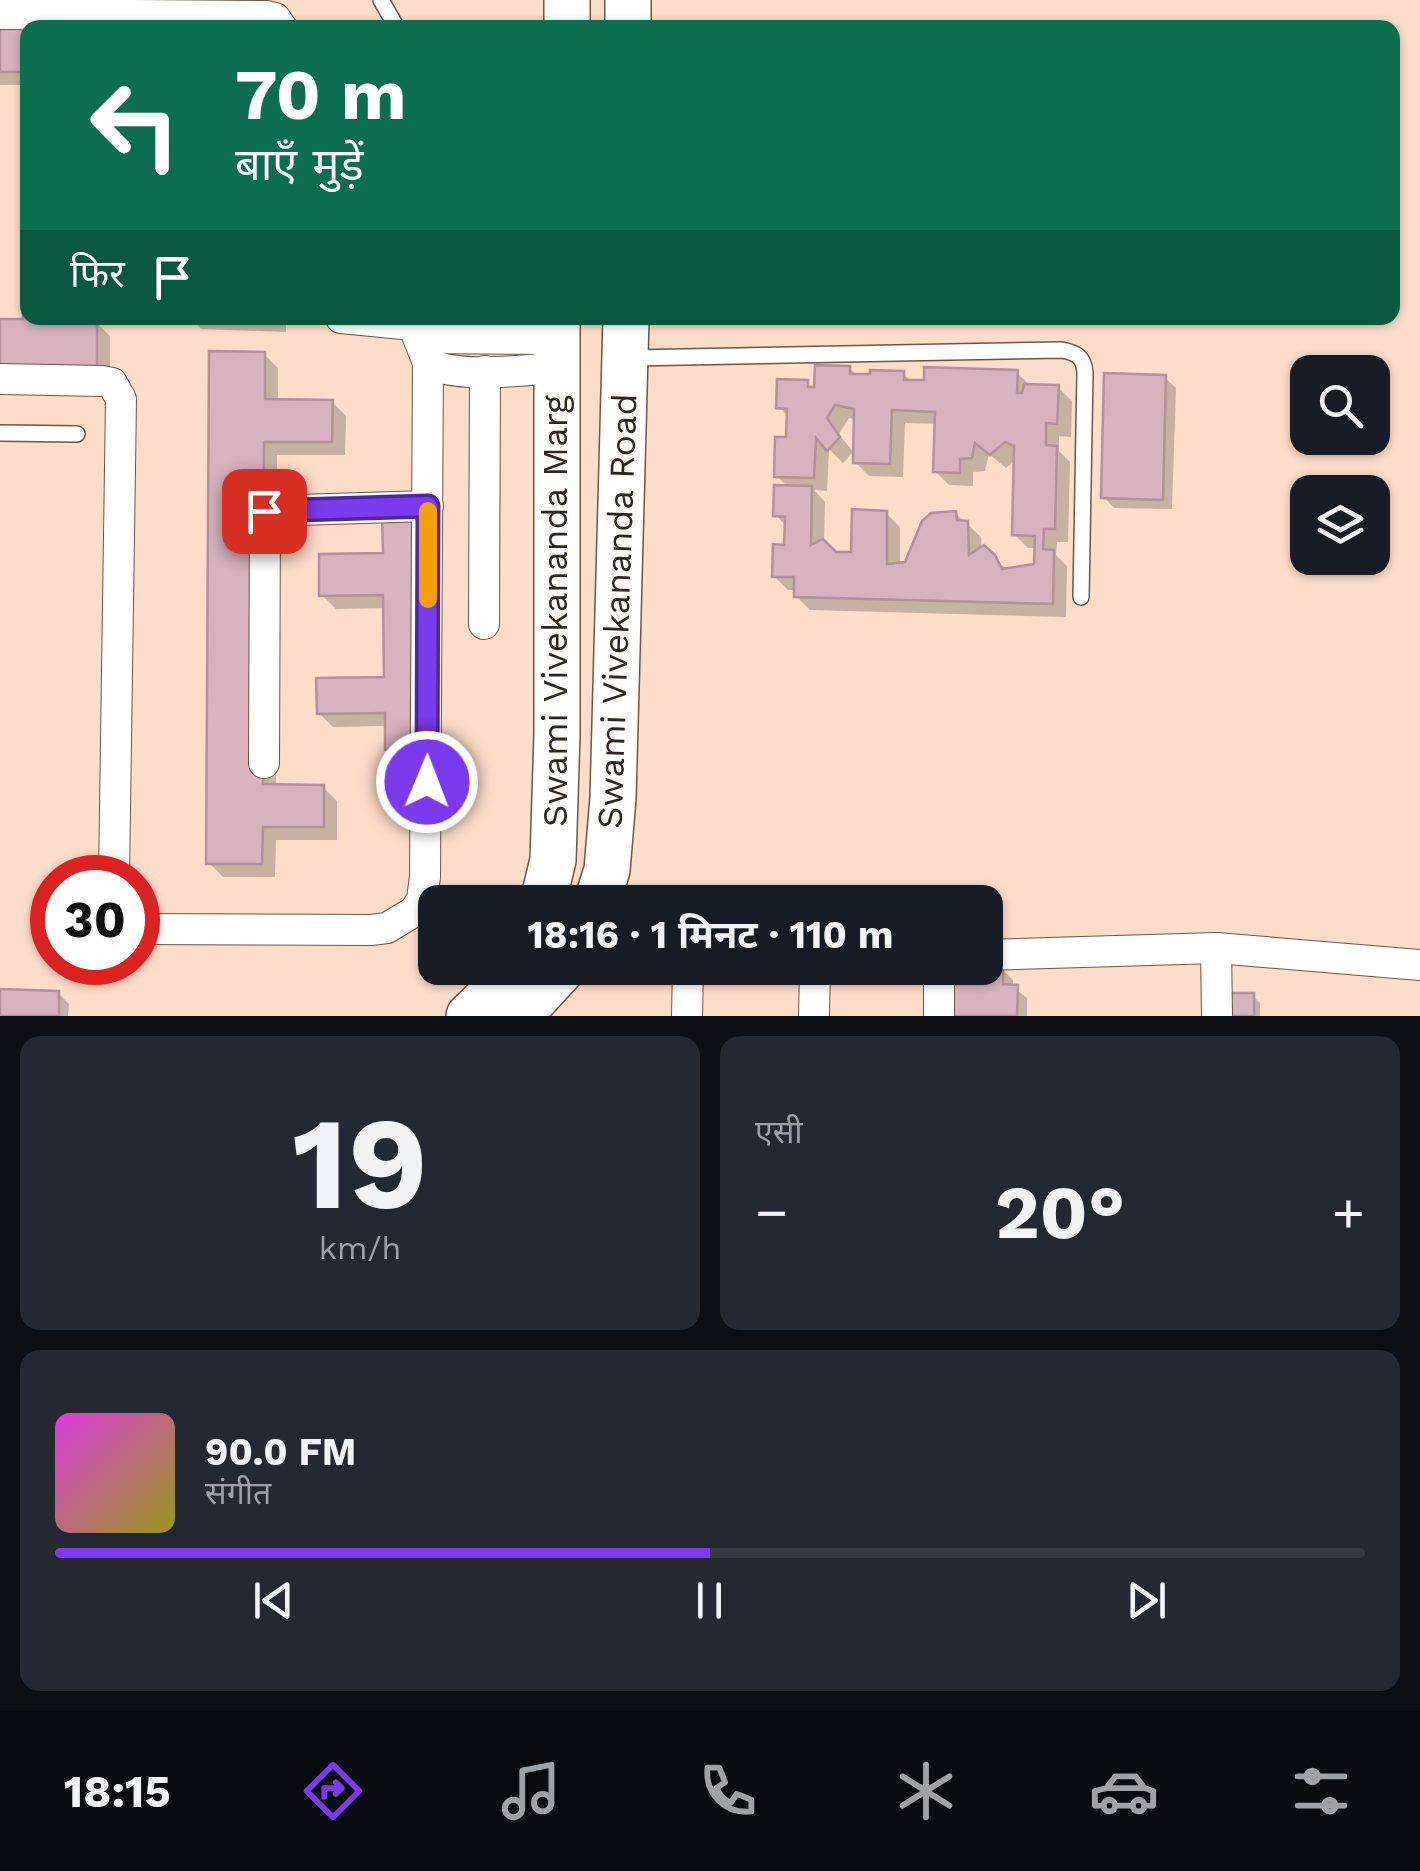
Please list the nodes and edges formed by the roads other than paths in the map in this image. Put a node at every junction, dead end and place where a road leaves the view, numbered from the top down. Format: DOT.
graph roads {
  1 [pos="0,14"];
  2 [pos="276,20"];
  3 [pos="411,325"];
  4 [pos="626,338"];
  5 [pos="558,342"];
  6 [pos="424,350"];
  7 [pos="485,371"];
  8 [pos="0,379"];
  9 [pos="0,433"];
  10 [pos="76,434"];
  11 [pos="428,506"];
  12 [pos="1081,597"];
  13 [pos="484,624"];
  14 [pos="264,763"];
  15 [pos="114,855"];
  16 [pos="547,885"];
  17 [pos="602,885"];
  18 [pos="160,929"];
  19 [pos="1216,948"];
  20 [pos="1003,954"];
  21 [pos="1420,964"];
  22 [pos="522,985"];
  23 [pos="545,985"];
  24 [pos="687,985"];
  25 [pos="815,985"];
  26 [pos="939,985"];
  27 [pos="470,1016"];
  28 [pos="519,1016"];
  29 [pos="686,1016"];
  30 [pos="814,1016"];
  31 [pos="939,1016"];
  32 [pos="1217,1016"];
  1 -- 2 [label="street"];
  3 -- 6 [label="street"];
  4 -- 12 [label="lane"];
  4 -- 17 [label="street, Swami Vivekananda Road"];
  5 -- 6 [label="street"];
  5 -- 7 [label="street"];
  5 -- 16 [label="street, Swami Vivekananda Marg"];
  6 -- 7 [label="street"];
  6 -- 11 [label="street"];
  7 -- 13 [label="street"];
  8 -- 15 [label="street"];
  9 -- 10 [label="lane"];
  11 -- 14 [label="street"];
  11 -- 18 [label="street"];
  19 -- 20 [label="street"];
  19 -- 21 [label="street"];
  19 -- 32 [label="street"];
  22 -- 27 [label="street"];
  23 -- 28 [label="street"];
  24 -- 29 [label="street"];
  25 -- 30 [label="street"];
  26 -- 31 [label="street"];
}
